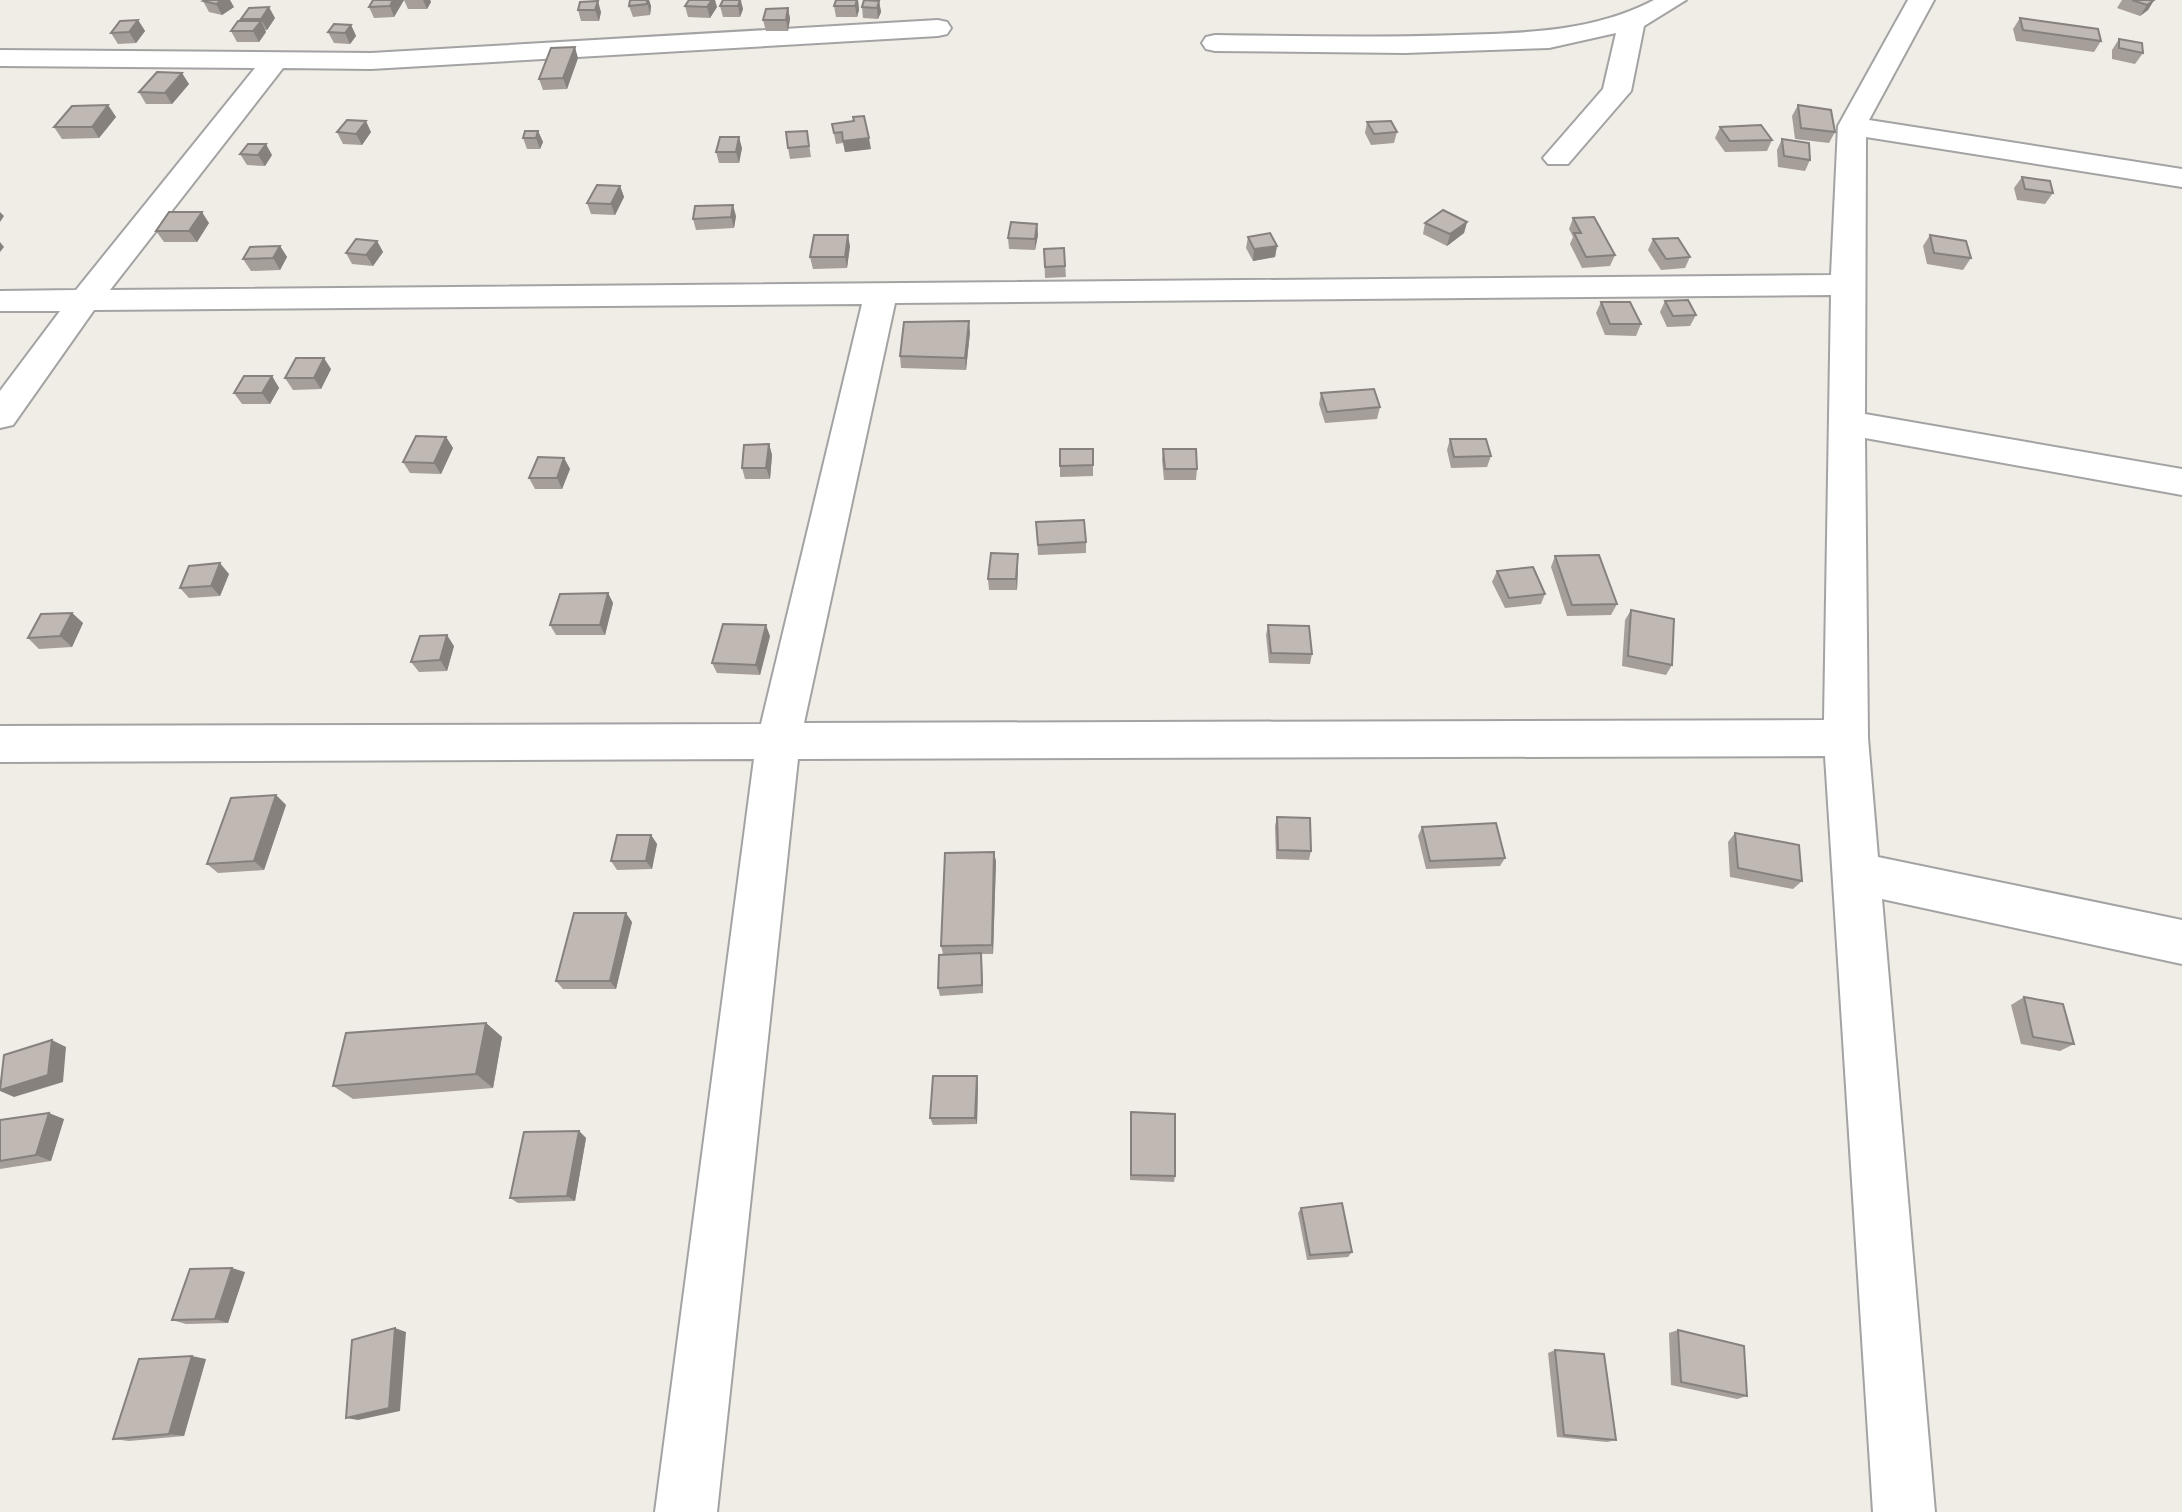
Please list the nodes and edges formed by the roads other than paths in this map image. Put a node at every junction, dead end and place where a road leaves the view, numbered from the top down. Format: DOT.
graph roads {
  1 [pos="1673,0"];
  2 [pos="1921,0"];
  3 [pos="1632,22"];
  4 [pos="938,28"];
  5 [pos="1215,43"];
  6 [pos="0,58"];
  7 [pos="276,60"];
  8 [pos="1852,126"];
  9 [pos="1558,158"];
  10 [pos="2182,178"];
  11 [pos="1847,285"];
  12 [pos="881,293"];
  13 [pos="85,300"];
  14 [pos="0,301"];
  15 [pos="0,416"];
  16 [pos="1847,423"];
  17 [pos="2182,482"];
  18 [pos="1846,738"];
  19 [pos="778,742"];
  20 [pos="0,744"];
  21 [pos="1856,873"];
  22 [pos="2182,942"];
  23 [pos="686,1512"];
  24 [pos="1904,1512"];
  1 -- 3 [label="street"];
  2 -- 8 [label="street"];
  3 -- 5 [label="street"];
  3 -- 9 [label="street"];
  4 -- 7 [label="street"];
  6 -- 7 [label="street"];
  7 -- 13 [label="street"];
  8 -- 10 [label="street"];
  8 -- 11 [label="street"];
  11 -- 12 [label="street"];
  11 -- 16 [label="street"];
  12 -- 13 [label="street"];
  12 -- 19 [label="street"];
  13 -- 14 [label="street"];
  13 -- 15 [label="street"];
  16 -- 17 [label="street"];
  16 -- 18 [label="street"];
  18 -- 19 [label="street"];
  18 -- 21 [label="street"];
  19 -- 20 [label="street"];
  19 -- 23 [label="street"];
  21 -- 22 [label="street"];
  21 -- 24 [label="street"];
}
